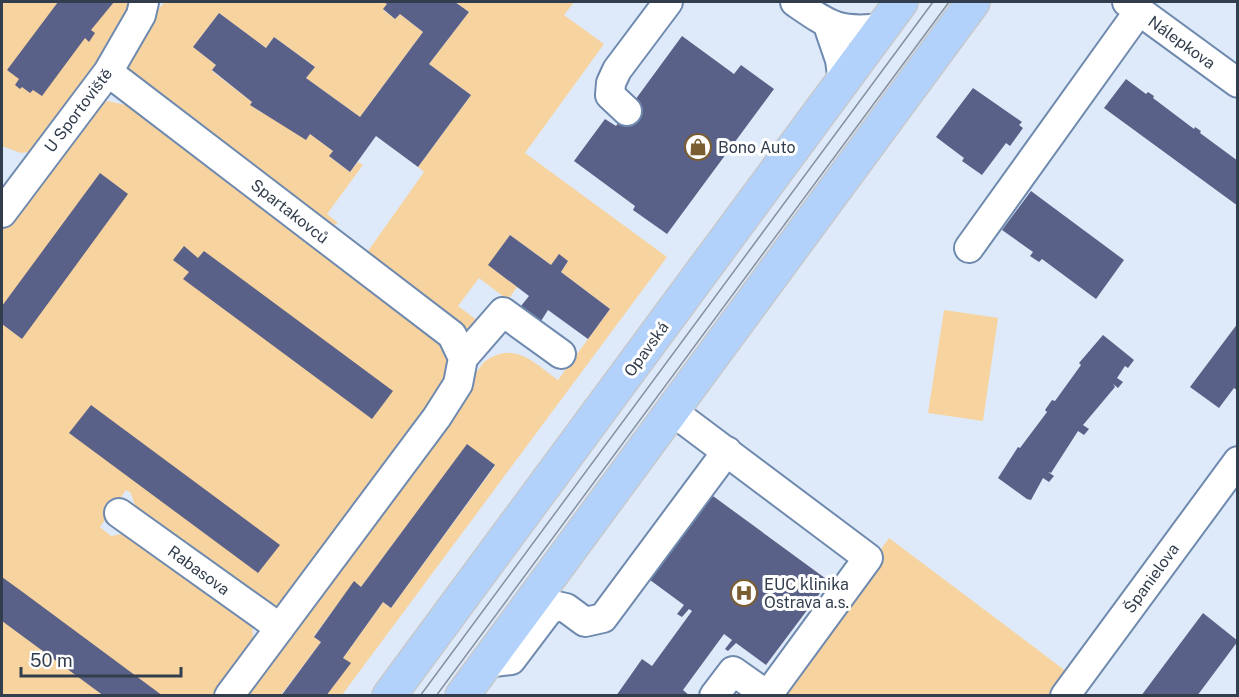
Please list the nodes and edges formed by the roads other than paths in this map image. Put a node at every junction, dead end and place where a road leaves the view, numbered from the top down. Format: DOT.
graph roads {
  1 [pos="144,2"];
  2 [pos="668,2"];
  3 [pos="795,2"];
  4 [pos="902,2"];
  5 [pos="974,2"];
  6 [pos="1133,6"];
  7 [pos="828,25"];
  8 [pos="882,28"];
  9 [pos="108,72"];
  10 [pos="843,82"];
  11 [pos="1238,83"];
  12 [pos="627,111"];
  13 [pos="2,213"];
  14 [pos="969,248"];
  15 [pos="561,354"];
  16 [pos="463,358"];
  17 [pos="672,411"];
  18 [pos="728,452"];
  19 [pos="1238,461"];
  20 [pos="119,513"];
  21 [pos="280,628"];
  22 [pos="485,663"];
  23 [pos="767,695"];
  24 [pos="229,696"];
  25 [pos="389,696"];
  26 [pos="462,696"];
  27 [pos="714,696"];
  28 [pos="1065,696"];
  1 -- 9 [label="street, U Sportoviště"];
  2 -- 12 [label="street"];
  3 -- 7 [label="street"];
  4 -- 8 [label="main road, Opavská"];
  5 -- 17 [label="main road"];
  6 -- 11 [label="street, Nálepkova"];
  6 -- 14 [label="street"];
  7 -- 8 [label="street"];
  7 -- 10 [label="street"];
  8 -- 10 [label="main road, Opavská"];
  9 -- 13 [label="street, U Sportoviště"];
  9 -- 16 [label="street, Spartakovců"];
  10 -- 25 [label="main road, Opavská"];
  15 -- 16 [label="street"];
  16 -- 21 [label="street"];
  17 -- 18 [label="street"];
  17 -- 22 [label="main road"];
  18 -- 22 [label="street"];
  18 -- 23 [label="street"];
  19 -- 28 [label="street, Španielova"];
  20 -- 21 [label="street, Rabasova"];
  21 -- 24 [label="street"];
  22 -- 26 [label="main road"];
  23 -- 27 [label="street"];
}
